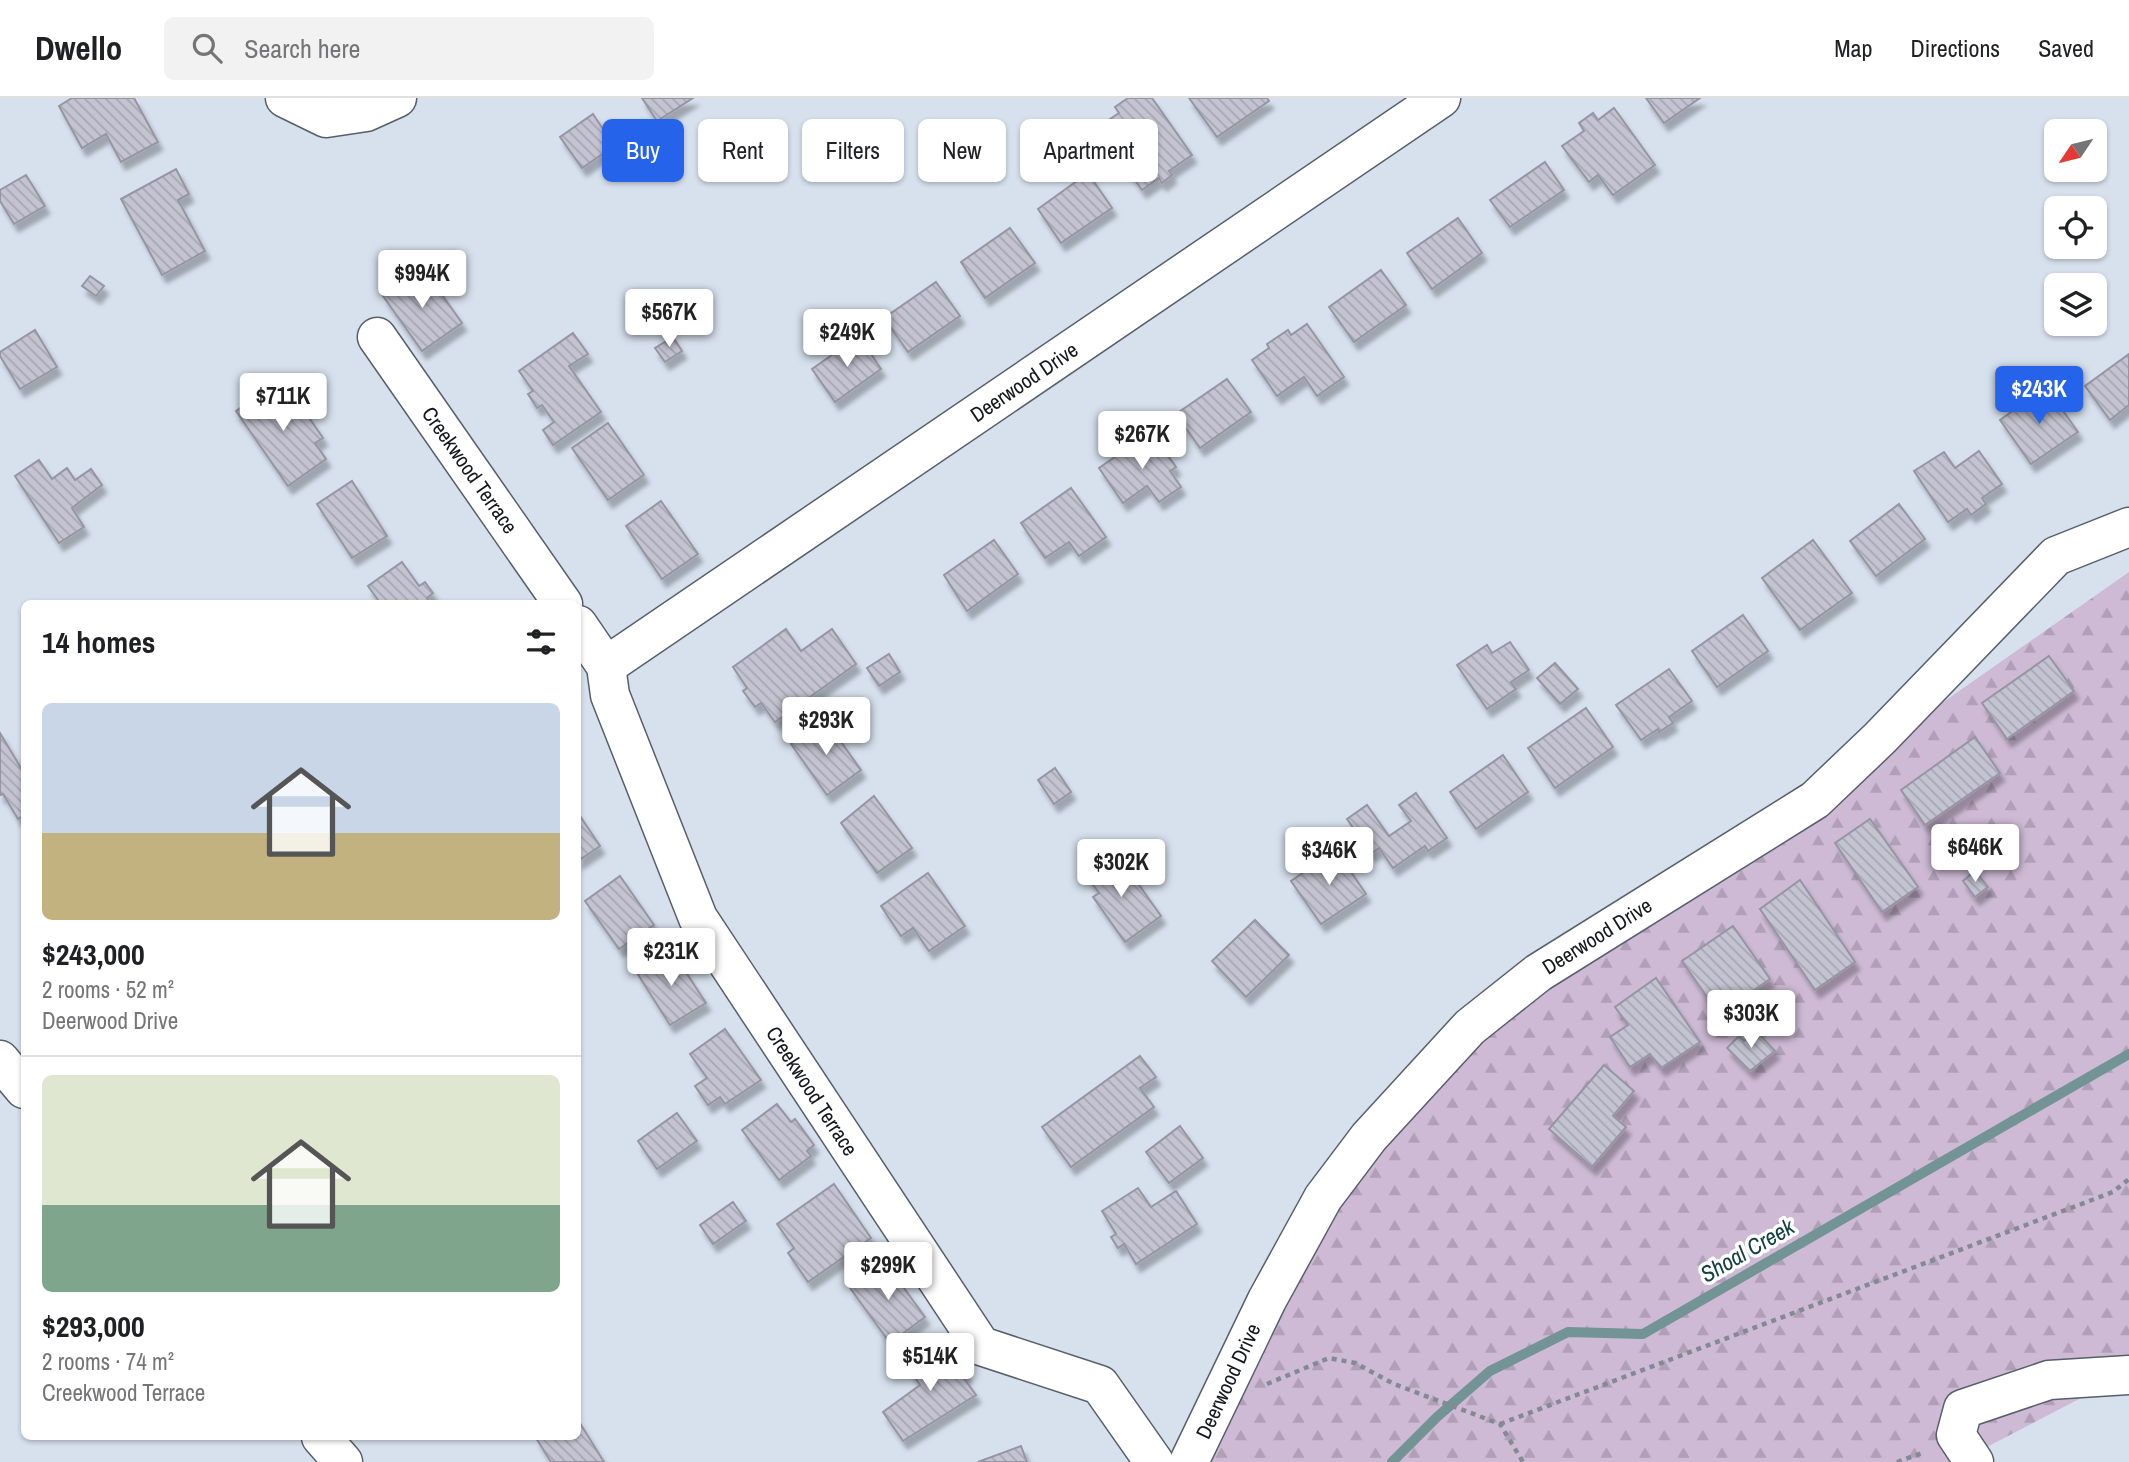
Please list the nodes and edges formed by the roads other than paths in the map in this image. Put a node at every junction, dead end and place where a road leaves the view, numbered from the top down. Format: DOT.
graph roads {
  1 [pos="285,98"];
  2 [pos="397,98"];
  3 [pos="1441,98"];
  4 [pos="377,337"];
  5 [pos="2129,527"];
  6 [pos="560,600"];
  7 [pos="581,629"];
  8 [pos="606,666"];
  9 [pos="0,1060"];
  10 [pos="21,1085"];
  11 [pos="2129,1375"];
  12 [pos="324,1440"];
  13 [pos="1965,1448"];
  14 [pos="342,1462"];
  15 [pos="1154,1462"];
  16 [pos="1189,1462"];
  1 -- 2 [label="street"];
  3 -- 8 [label="street, Deerwood Drive"];
  4 -- 6 [label="street, Creekwood Terrace"];
  5 -- 16 [label="street, Deerwood Drive"];
  7 -- 8 [label="street, Creekwood Terrace"];
  8 -- 15 [label="street, Creekwood Terrace"];
  9 -- 10 [label="street"];
  11 -- 13 [label="street"];
  12 -- 14 [label="street"];
}
